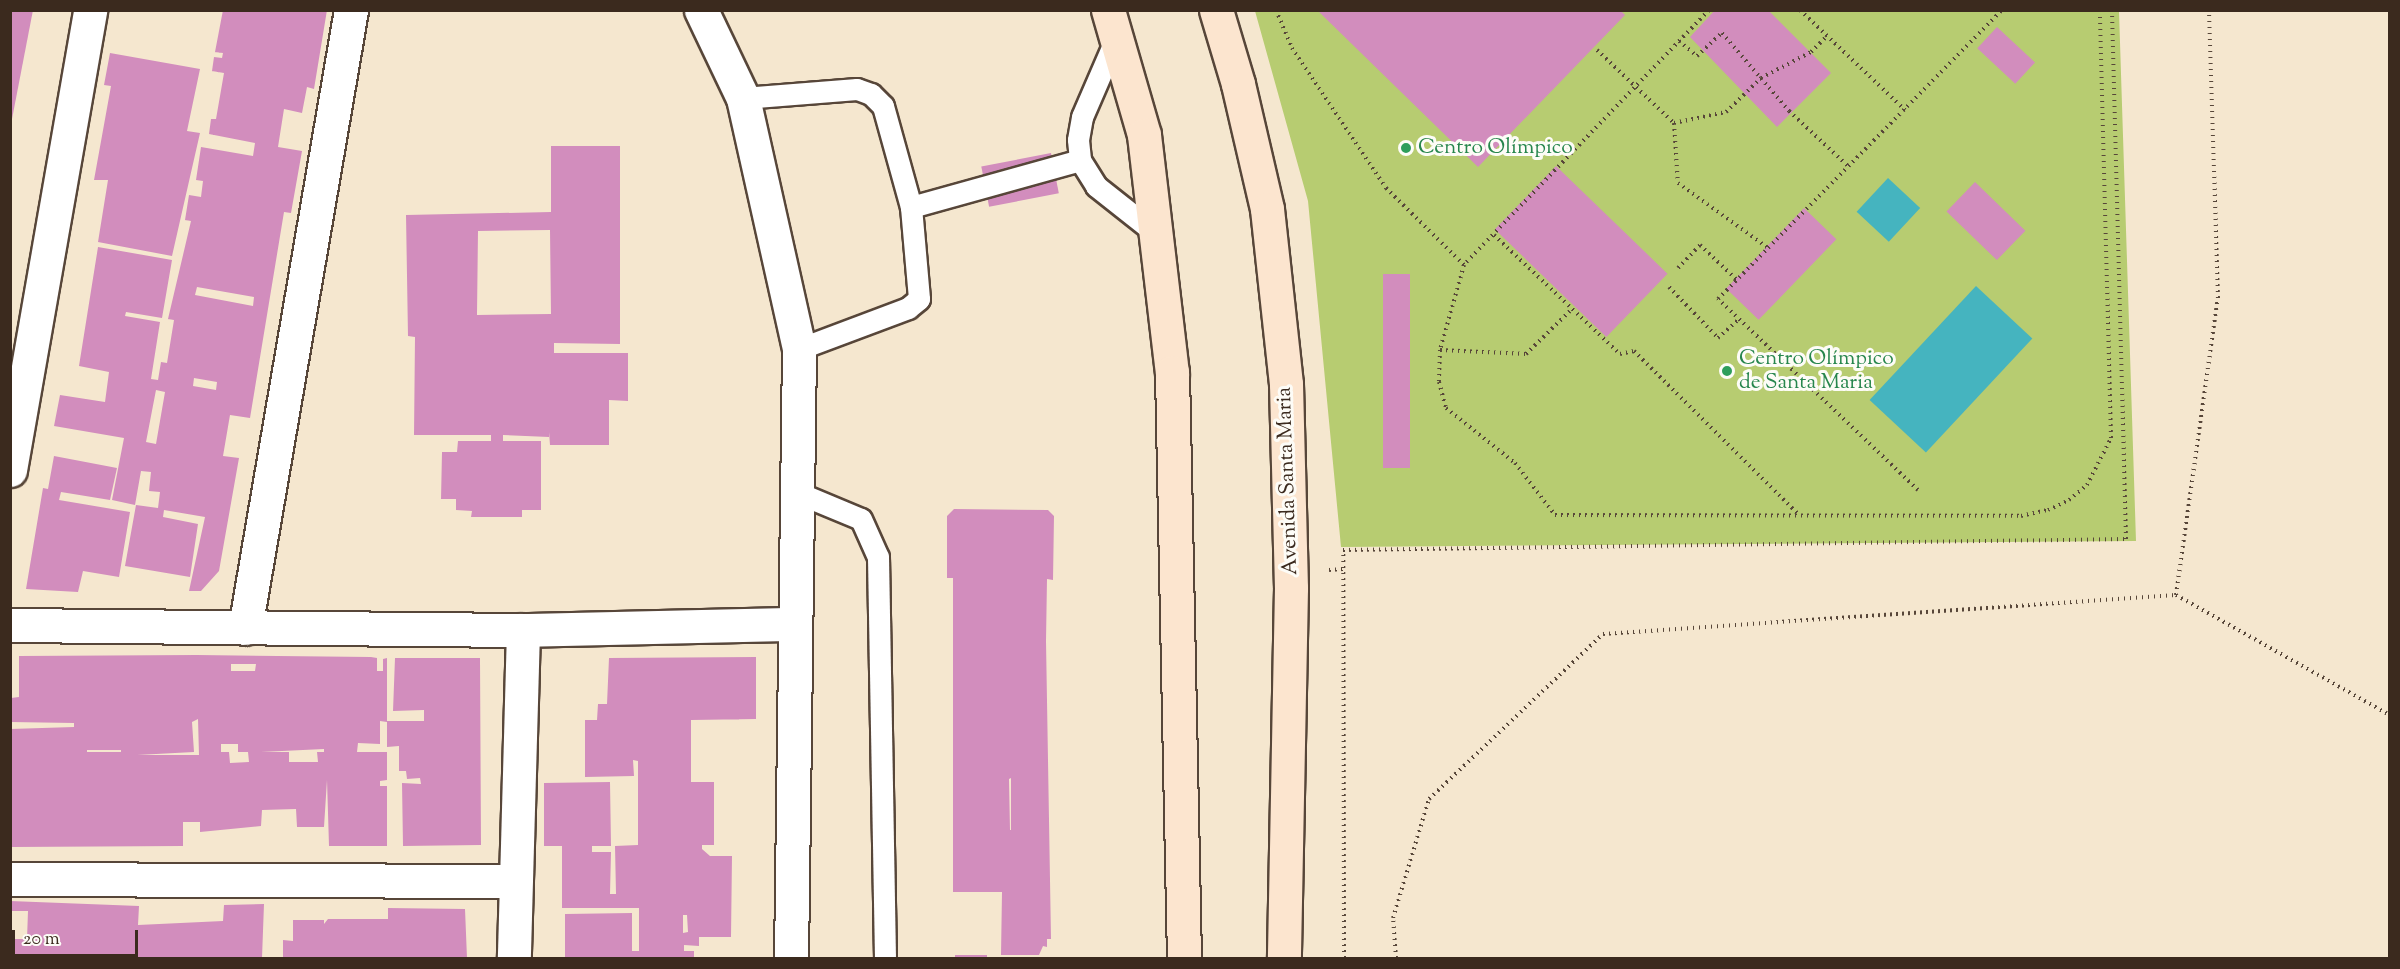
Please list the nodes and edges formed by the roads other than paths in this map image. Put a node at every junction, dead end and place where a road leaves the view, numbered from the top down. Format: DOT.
graph roads {
  1 [pos="90,10"];
  2 [pos="351,10"];
  3 [pos="701,10"];
  4 [pos="1216,10"];
  5 [pos="1112,23"];
  6 [pos="743,98"];
  7 [pos="1080,160"];
  8 [pos="911,207"];
  9 [pos="1158,235"];
  10 [pos="799,348"];
  11 [pos="10,470"];
  12 [pos="796,492"];
  13 [pos="793,624"];
  14 [pos="10,625"];
  15 [pos="245,628"];
  16 [pos="523,630"];
  17 [pos="10,879"];
  18 [pos="514,881"];
  19 [pos="514,958"];
  20 [pos="791,958"];
  21 [pos="885,958"];
  22 [pos="1184,958"];
  23 [pos="1284,958"];
  1 -- 11 [label="street"];
  2 -- 15 [label="street"];
  3 -- 6 [label="street"];
  4 -- 23 [label="main road, Avenida Santa Maria"];
  5 -- 7 [label="lane"];
  5 -- 9 [label="main road"];
  6 -- 8 [label="lane"];
  6 -- 10 [label="street"];
  7 -- 8 [label="lane"];
  7 -- 9 [label="lane"];
  8 -- 10 [label="lane"];
  9 -- 22 [label="main road"];
  10 -- 12 [label="street"];
  12 -- 13 [label="street"];
  12 -- 21 [label="lane"];
  13 -- 16 [label="street"];
  13 -- 20 [label="street"];
  14 -- 15 [label="street"];
  15 -- 16 [label="street"];
  16 -- 18 [label="street"];
  17 -- 18 [label="street"];
  18 -- 19 [label="street"];
}
